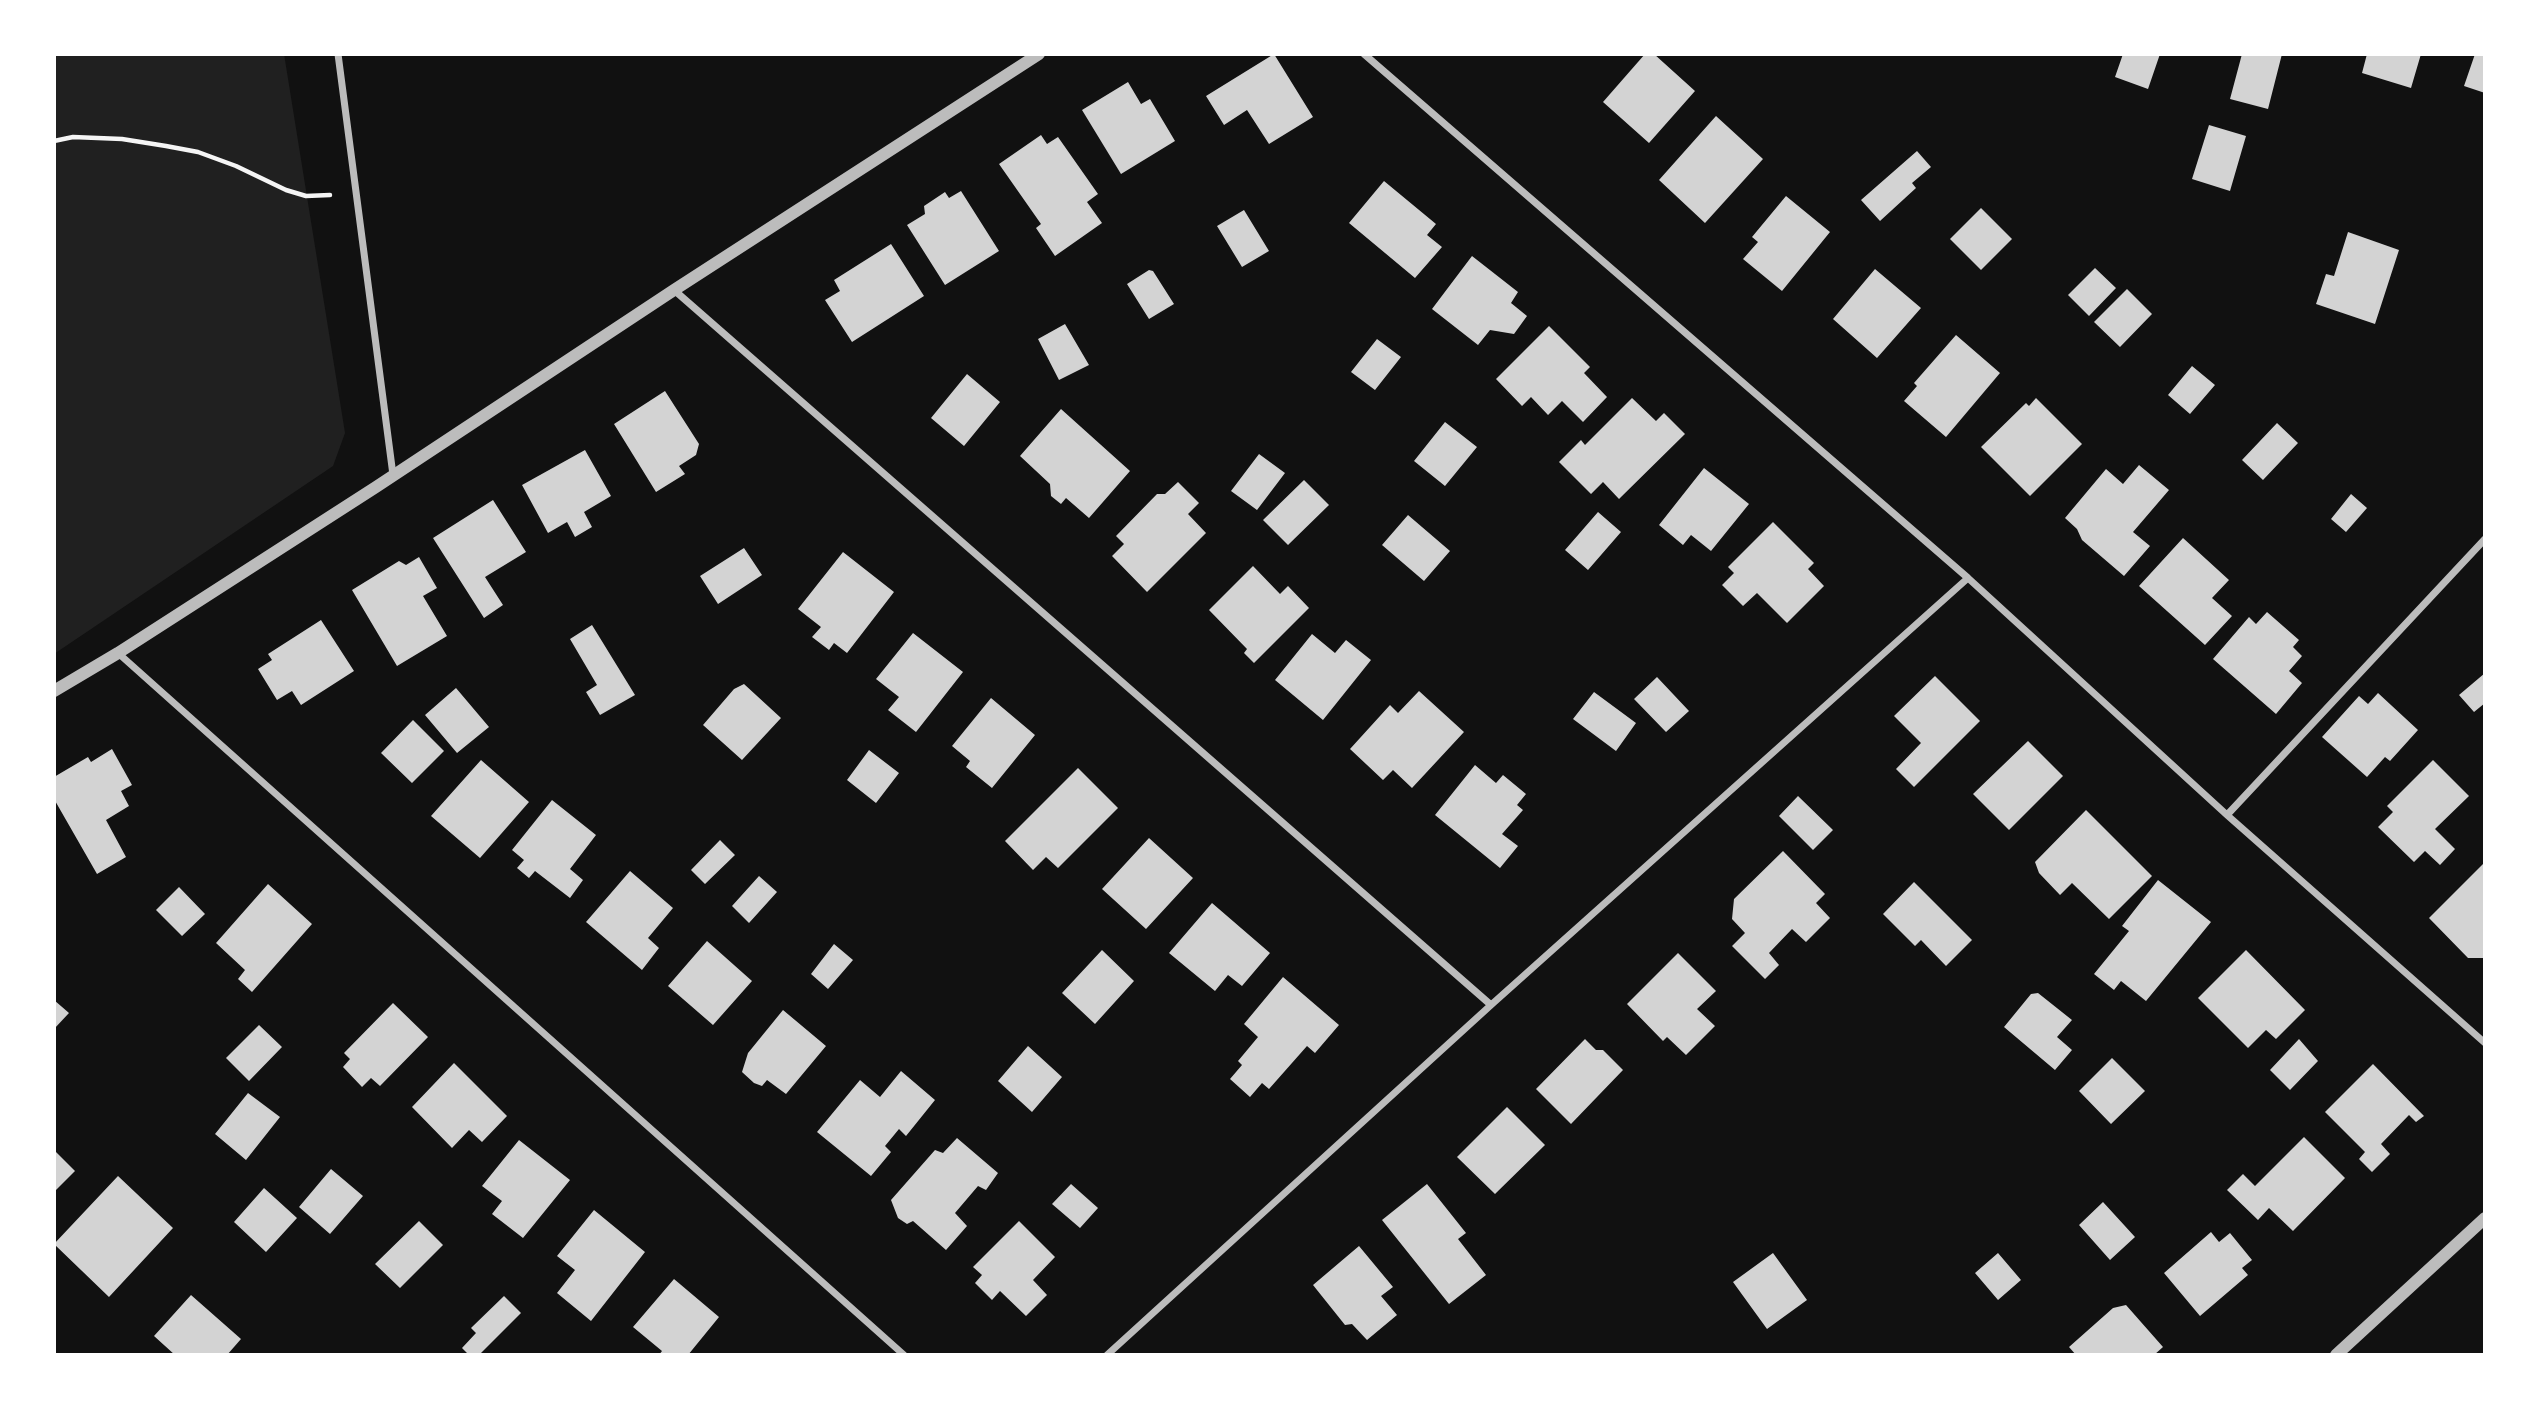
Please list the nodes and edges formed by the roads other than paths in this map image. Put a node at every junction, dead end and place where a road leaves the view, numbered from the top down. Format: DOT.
graph roads {
  1 [pos="338,54"];
  2 [pos="1039,54"];
  3 [pos="1364,54"];
  4 [pos="674,290"];
  5 [pos="393,475"];
  6 [pos="2485,539"];
  7 [pos="1968,578"];
  8 [pos="118,653"];
  9 [pos="54,691"];
  10 [pos="2227,815"];
  11 [pos="1491,1004"];
  12 [pos="2485,1043"];
  13 [pos="2485,1218"];
  14 [pos="904,1355"];
  15 [pos="1107,1355"];
  16 [pos="2336,1355"];
  1 -- 5 [label="street"];
  2 -- 4 [label="street"];
  3 -- 7 [label="street"];
  4 -- 5 [label="street"];
  4 -- 11 [label="street"];
  5 -- 8 [label="street"];
  6 -- 10 [label="street"];
  7 -- 10 [label="street"];
  7 -- 11 [label="street"];
  8 -- 9 [label="street"];
  8 -- 14 [label="street"];
  10 -- 12 [label="street"];
  11 -- 15 [label="street"];
  13 -- 16 [label="street"];
}
